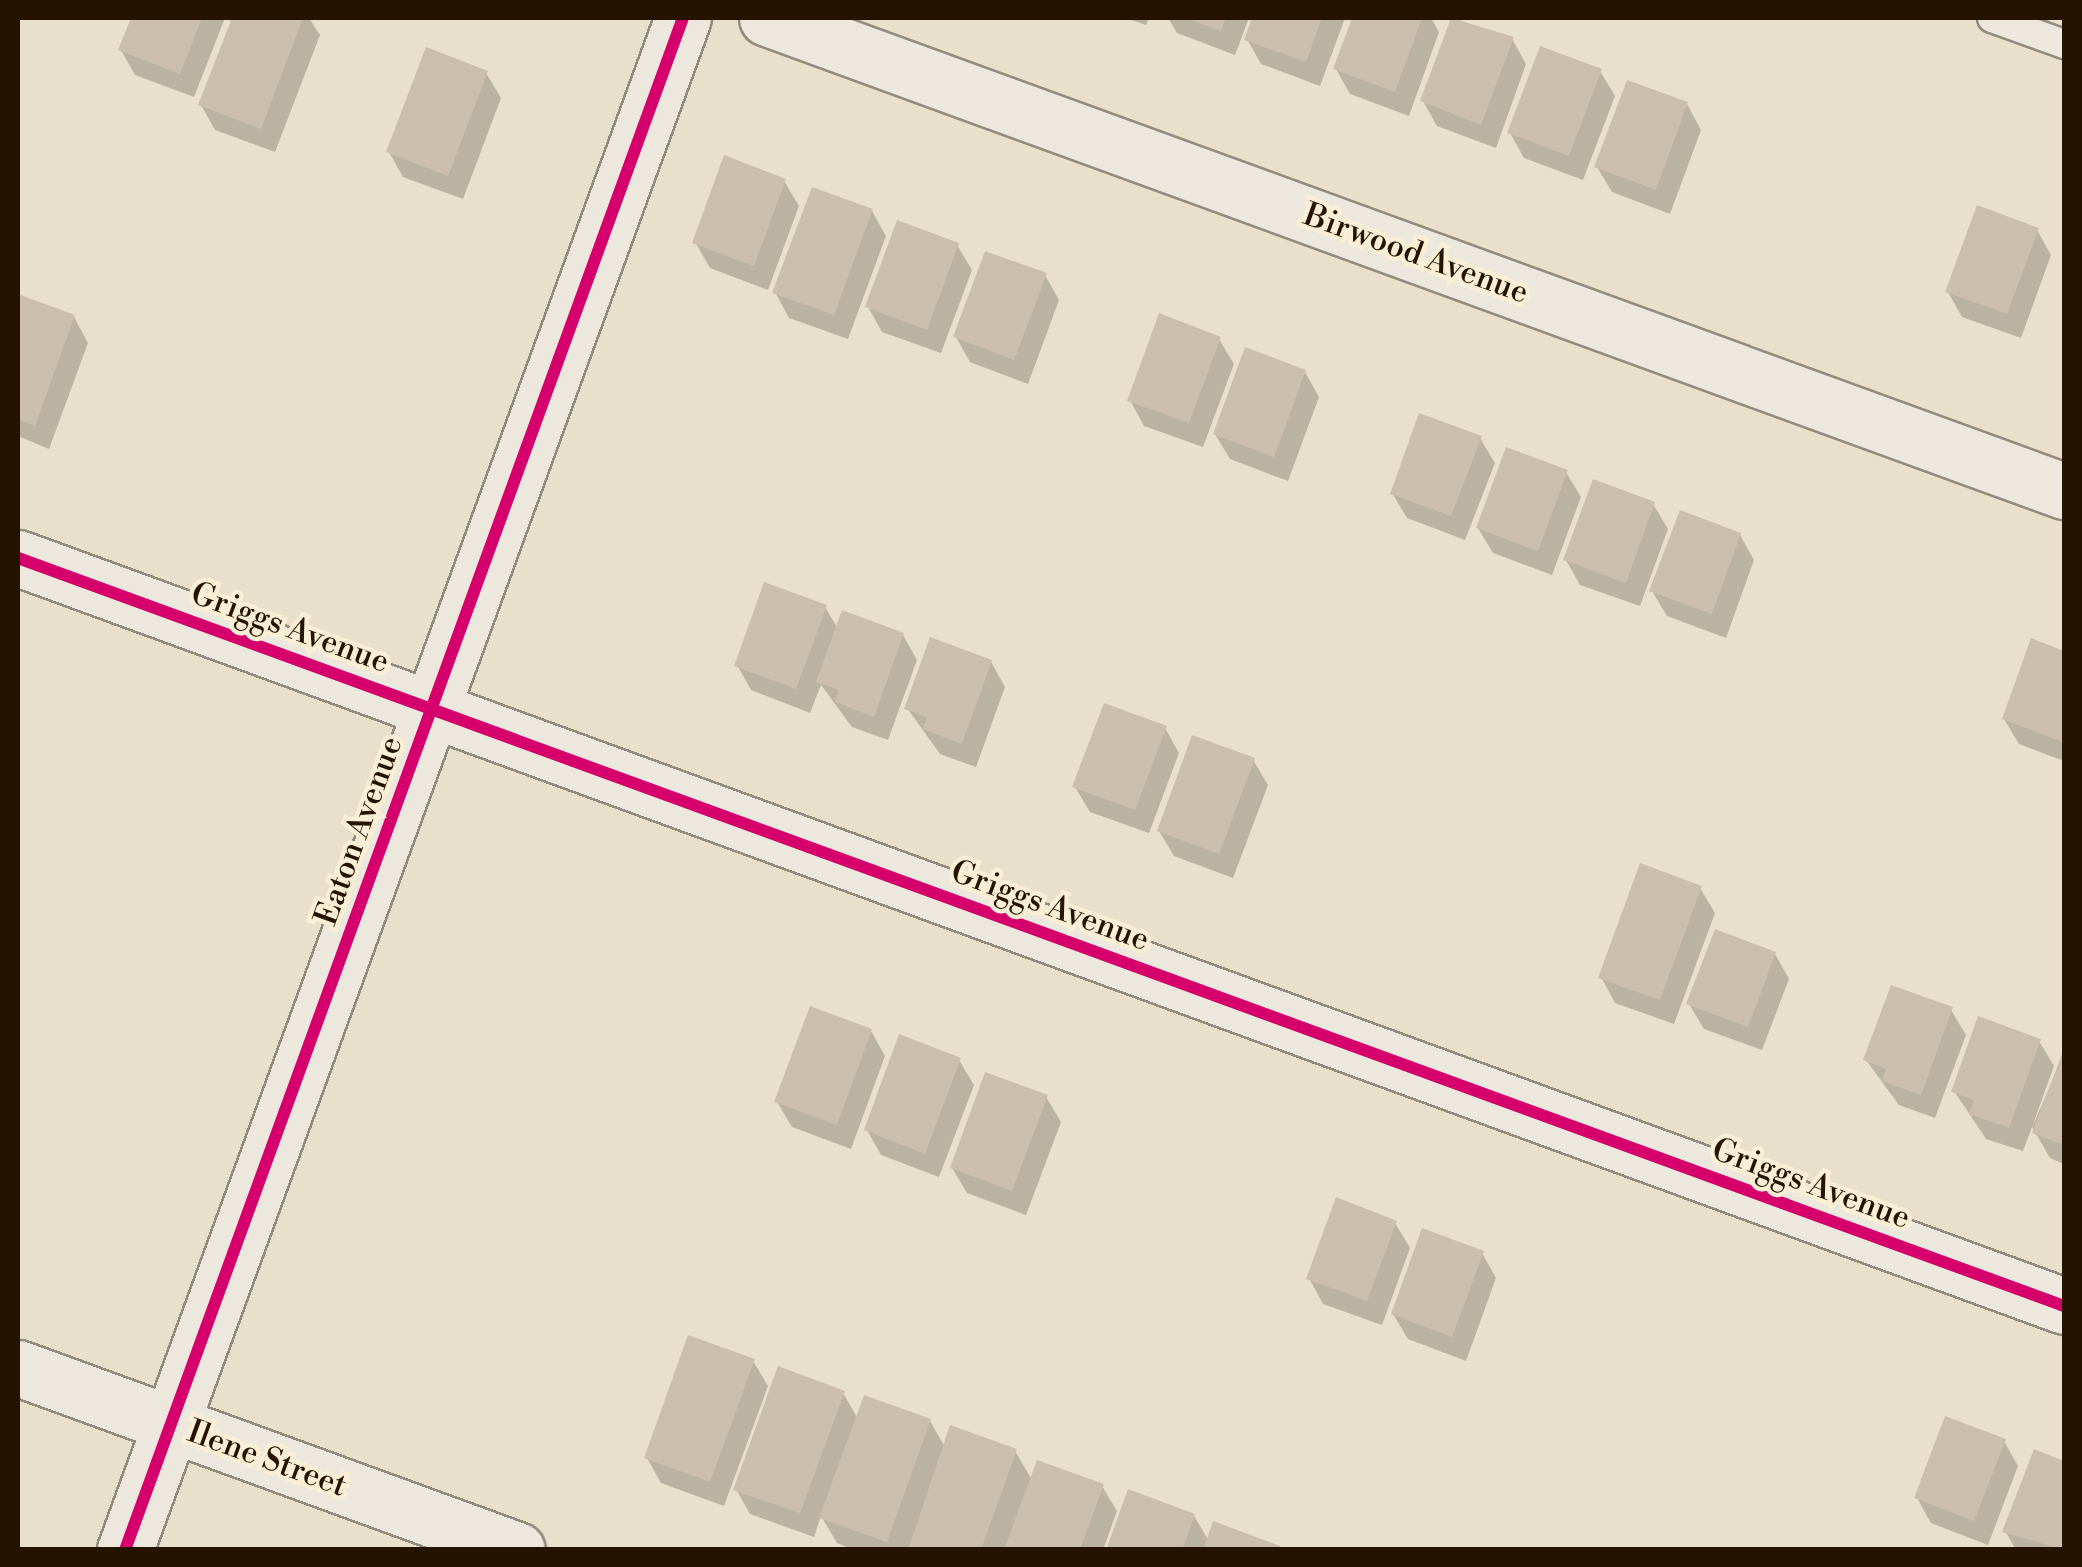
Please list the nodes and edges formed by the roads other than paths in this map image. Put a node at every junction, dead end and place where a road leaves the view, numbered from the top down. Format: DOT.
graph roads {
  1 [pos="683,18"];
  2 [pos="767,18"];
  3 [pos="1992,18"];
  4 [pos="2064,44"];
  5 [pos="2064,491"];
  6 [pos="18,558"];
  7 [pos="434,710"];
  8 [pos="2064,1306"];
  9 [pos="18,1368"];
  10 [pos="170,1424"];
  11 [pos="125,1550"];
  12 [pos="517,1550"];
  1 -- 7 [label="street, Eaton Avenue"];
  2 -- 5 [label="street, Birwood Avenue"];
  3 -- 4 [label="lane"];
  6 -- 7 [label="street, Griggs Avenue"];
  7 -- 8 [label="street, Griggs Avenue"];
  7 -- 10 [label="street, Eaton Avenue"];
  9 -- 10 [label="street, Ilene Street"];
  10 -- 11 [label="street, Eaton Avenue"];
  10 -- 12 [label="street, Ilene Street"];
}
